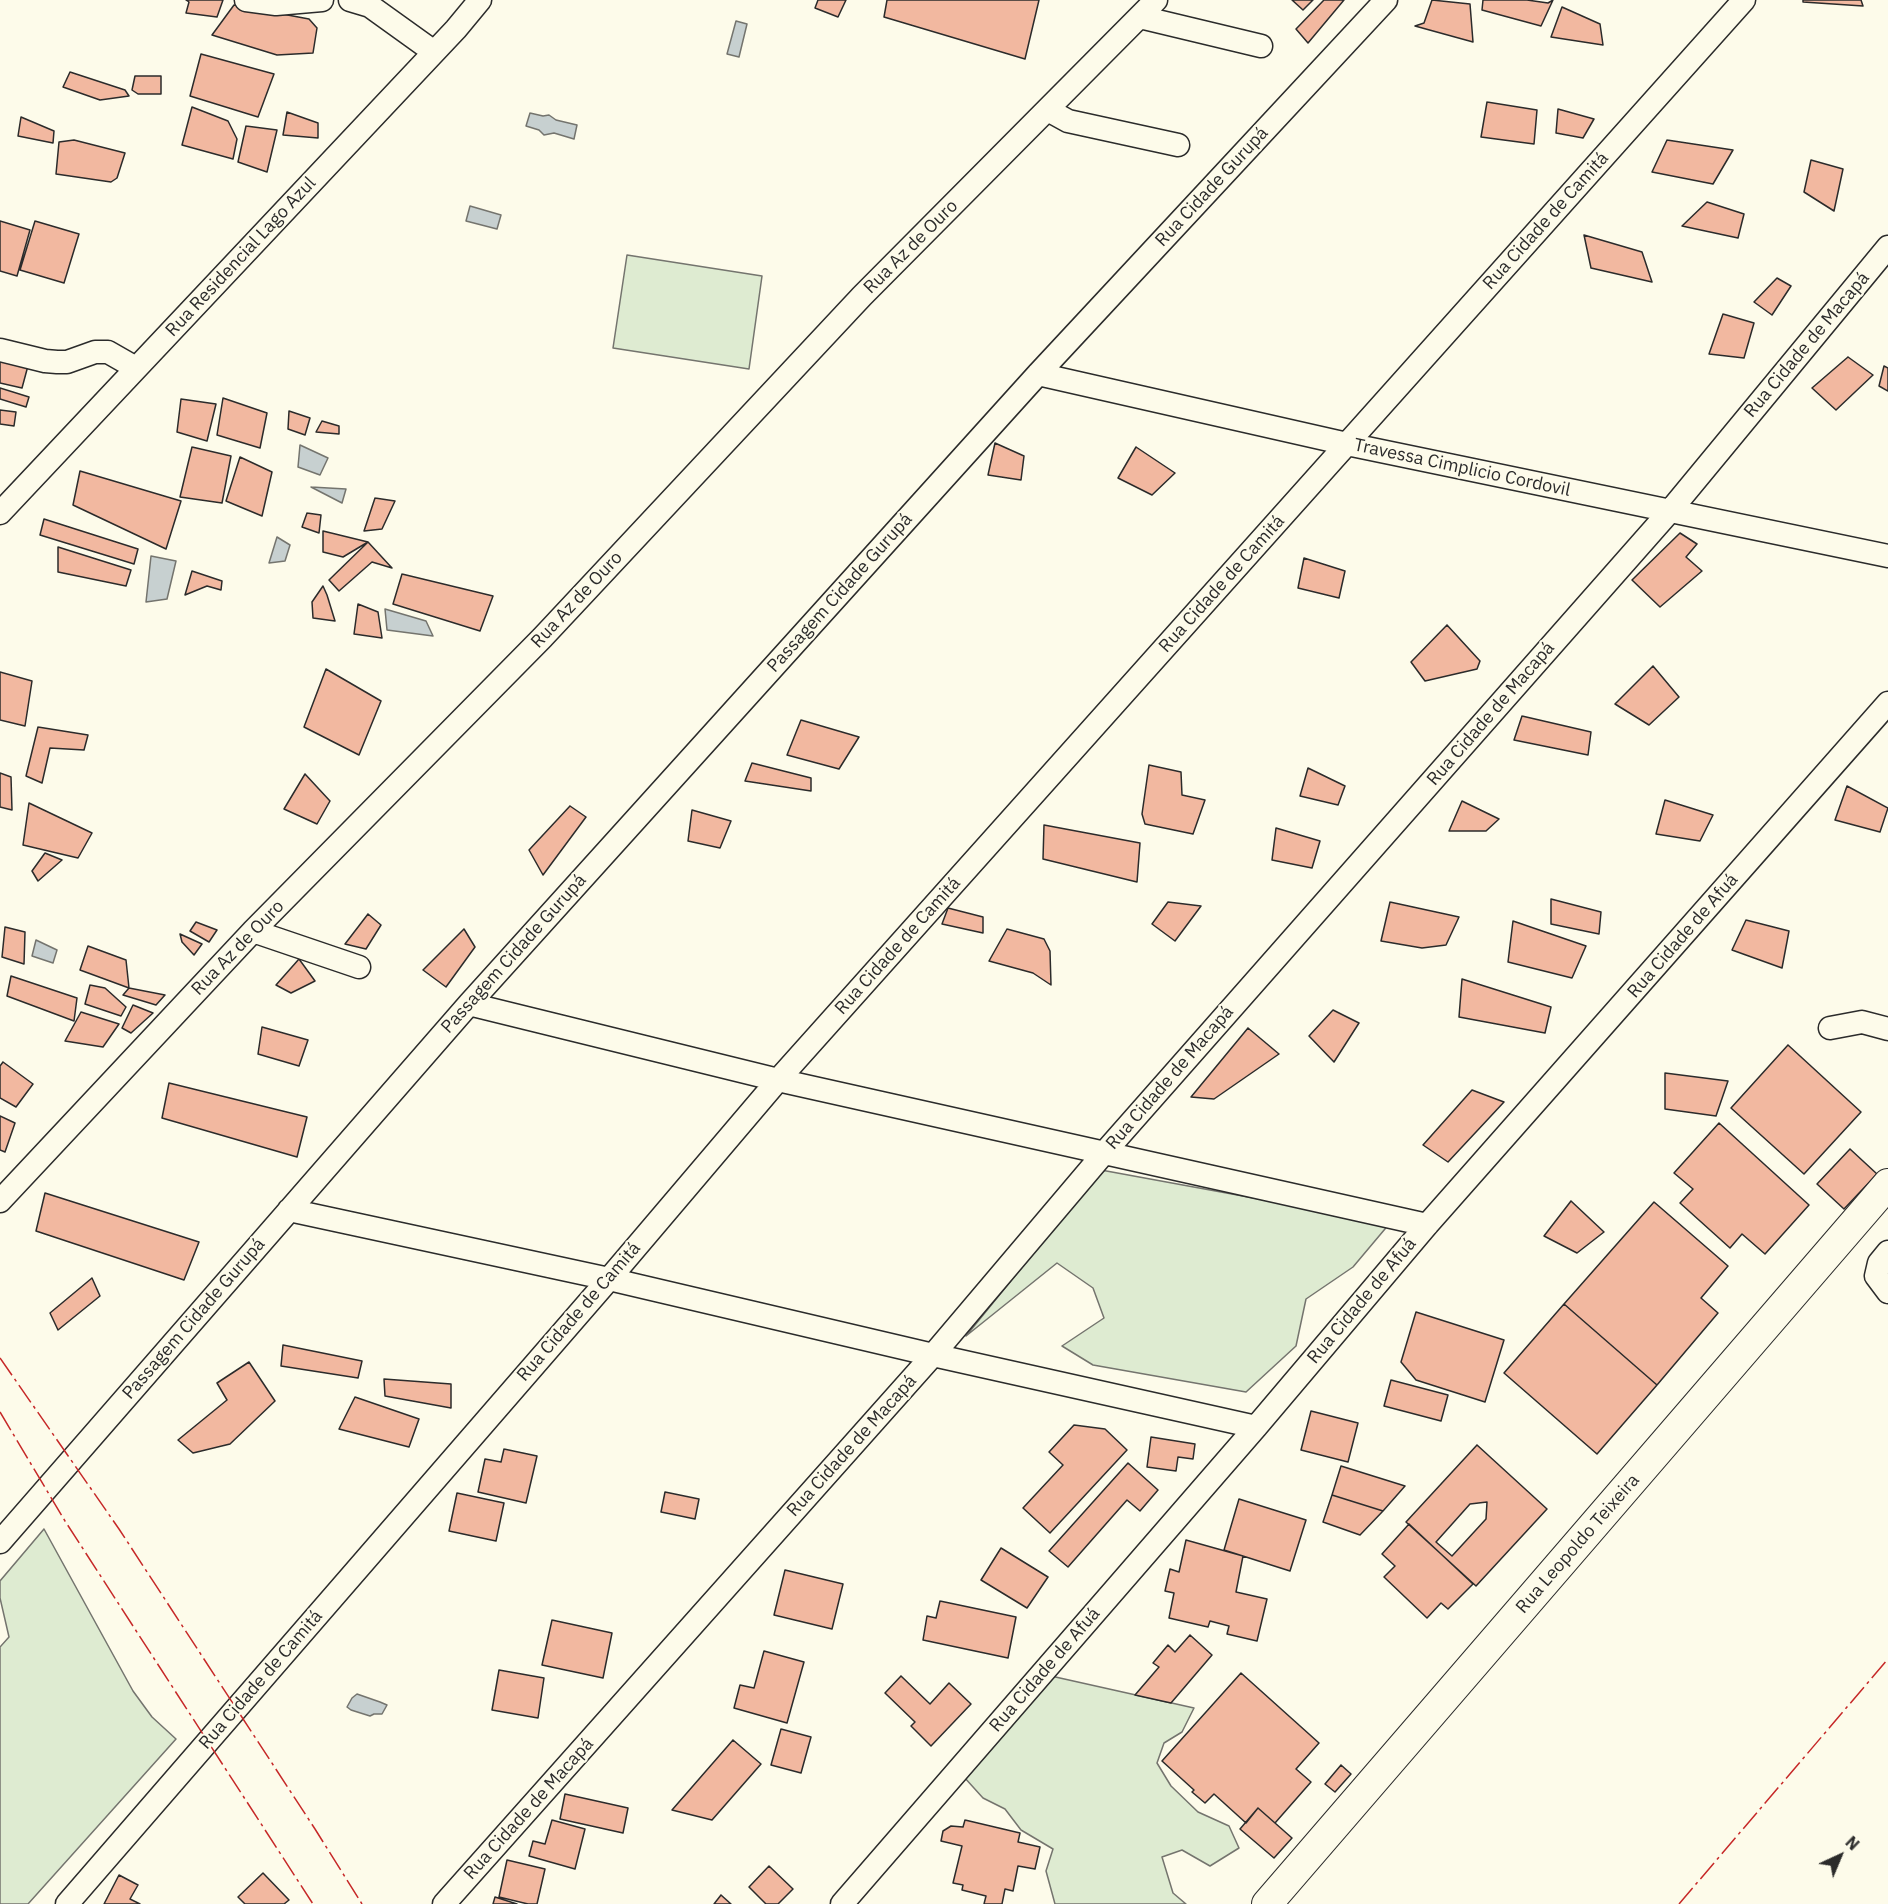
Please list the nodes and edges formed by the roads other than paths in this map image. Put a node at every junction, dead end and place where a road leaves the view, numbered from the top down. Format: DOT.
graph roads {
  1 [pos="246,0"];
  2 [pos="322,0"];
  3 [pos="350,0"];
  4 [pos="480,0"];
  5 [pos="1156,0"];
  6 [pos="1386,0"];
  7 [pos="1744,0"];
  8 [pos="1140,17"];
  9 [pos="1261,46"];
  10 [pos="434,52"];
  11 [pos="1048,110"];
  12 [pos="1178,145"];
  13 [pos="1888,247"];
  14 [pos="0,350"];
  15 [pos="136,368"];
  16 [pos="1038,374"];
  17 [pos="1347,444"];
  18 [pos="1670,511"];
  19 [pos="0,513"];
  20 [pos="1888,556"];
  21 [pos="1888,704"];
  22 [pos="253,931"];
  23 [pos="359,967"];
  24 [pos="469,1004"];
  25 [pos="1830,1028"];
  26 [pos="1888,1029"];
  27 [pos="778,1080"];
  28 [pos="1104,1153"];
  29 [pos="1888,1184"];
  30 [pos="0,1201"];
  31 [pos="289,1209"];
  32 [pos="1427,1225"];
  33 [pos="1888,1252"];
  34 [pos="609,1279"];
  35 [pos="1888,1292"];
  36 [pos="933,1355"];
  37 [pos="1256,1426"];
  38 [pos="0,1542"];
  39 [pos="67,1904"];
  40 [pos="444,1904"];
  41 [pos="842,1904"];
  42 [pos="1267,1904"];
  1 -- 2 [label="street"];
  3 -- 10 [label="street"];
  4 -- 10 [label="street, Rua Residencial Lago Azul"];
  5 -- 8 [label="street, Rua Az de Ouro"];
  6 -- 16 [label="street, Rua Cidade Gurupá"];
  7 -- 17 [label="street, Rua Cidade de Camitá"];
  8 -- 9 [label="street"];
  8 -- 11 [label="street, Rua Az de Ouro"];
  10 -- 15 [label="street, Rua Residencial Lago Azul"];
  11 -- 12 [label="street"];
  11 -- 22 [label="street, Rua Az de Ouro"];
  13 -- 18 [label="street, Rua Cidade de Macapá"];
  14 -- 15 [label="street"];
  15 -- 19 [label="street, Rua Residencial Lago Azul"];
  16 -- 17 [label="street, Travessa Cimplicio Cordovil"];
  16 -- 24 [label="street, Passagem Cidade Gurupá"];
  17 -- 18 [label="street, Travessa Cimplicio Cordovil"];
  17 -- 27 [label="street, Rua Cidade de Camitá"];
  18 -- 20 [label="street, Travessa Cimplicio Cordovil"];
  18 -- 28 [label="street, Rua Cidade de Macapá"];
  21 -- 32 [label="street, Rua Cidade de Afuá"];
  22 -- 23 [label="street"];
  22 -- 30 [label="street, Rua Az de Ouro"];
  24 -- 27 [label="street"];
  24 -- 31 [label="street, Passagem Cidade Gurupá"];
  25 -- 26 [label="street"];
  27 -- 28 [label="street"];
  27 -- 34 [label="street, Rua Cidade de Camitá"];
  28 -- 32 [label="street"];
  28 -- 36 [label="street, Rua Cidade de Macapá"];
  29 -- 42 [label="main road, Rua Leopoldo Teixeira"];
  31 -- 34 [label="street"];
  31 -- 38 [label="street, Passagem Cidade Gurupá"];
  32 -- 37 [label="street, Rua Cidade de Afuá"];
  33 -- 35 [label="street"];
  34 -- 36 [label="street"];
  34 -- 39 [label="street, Rua Cidade de Camitá"];
  36 -- 37 [label="street"];
  36 -- 40 [label="street, Rua Cidade de Macapá"];
  37 -- 41 [label="street, Rua Cidade de Afuá"];
}
